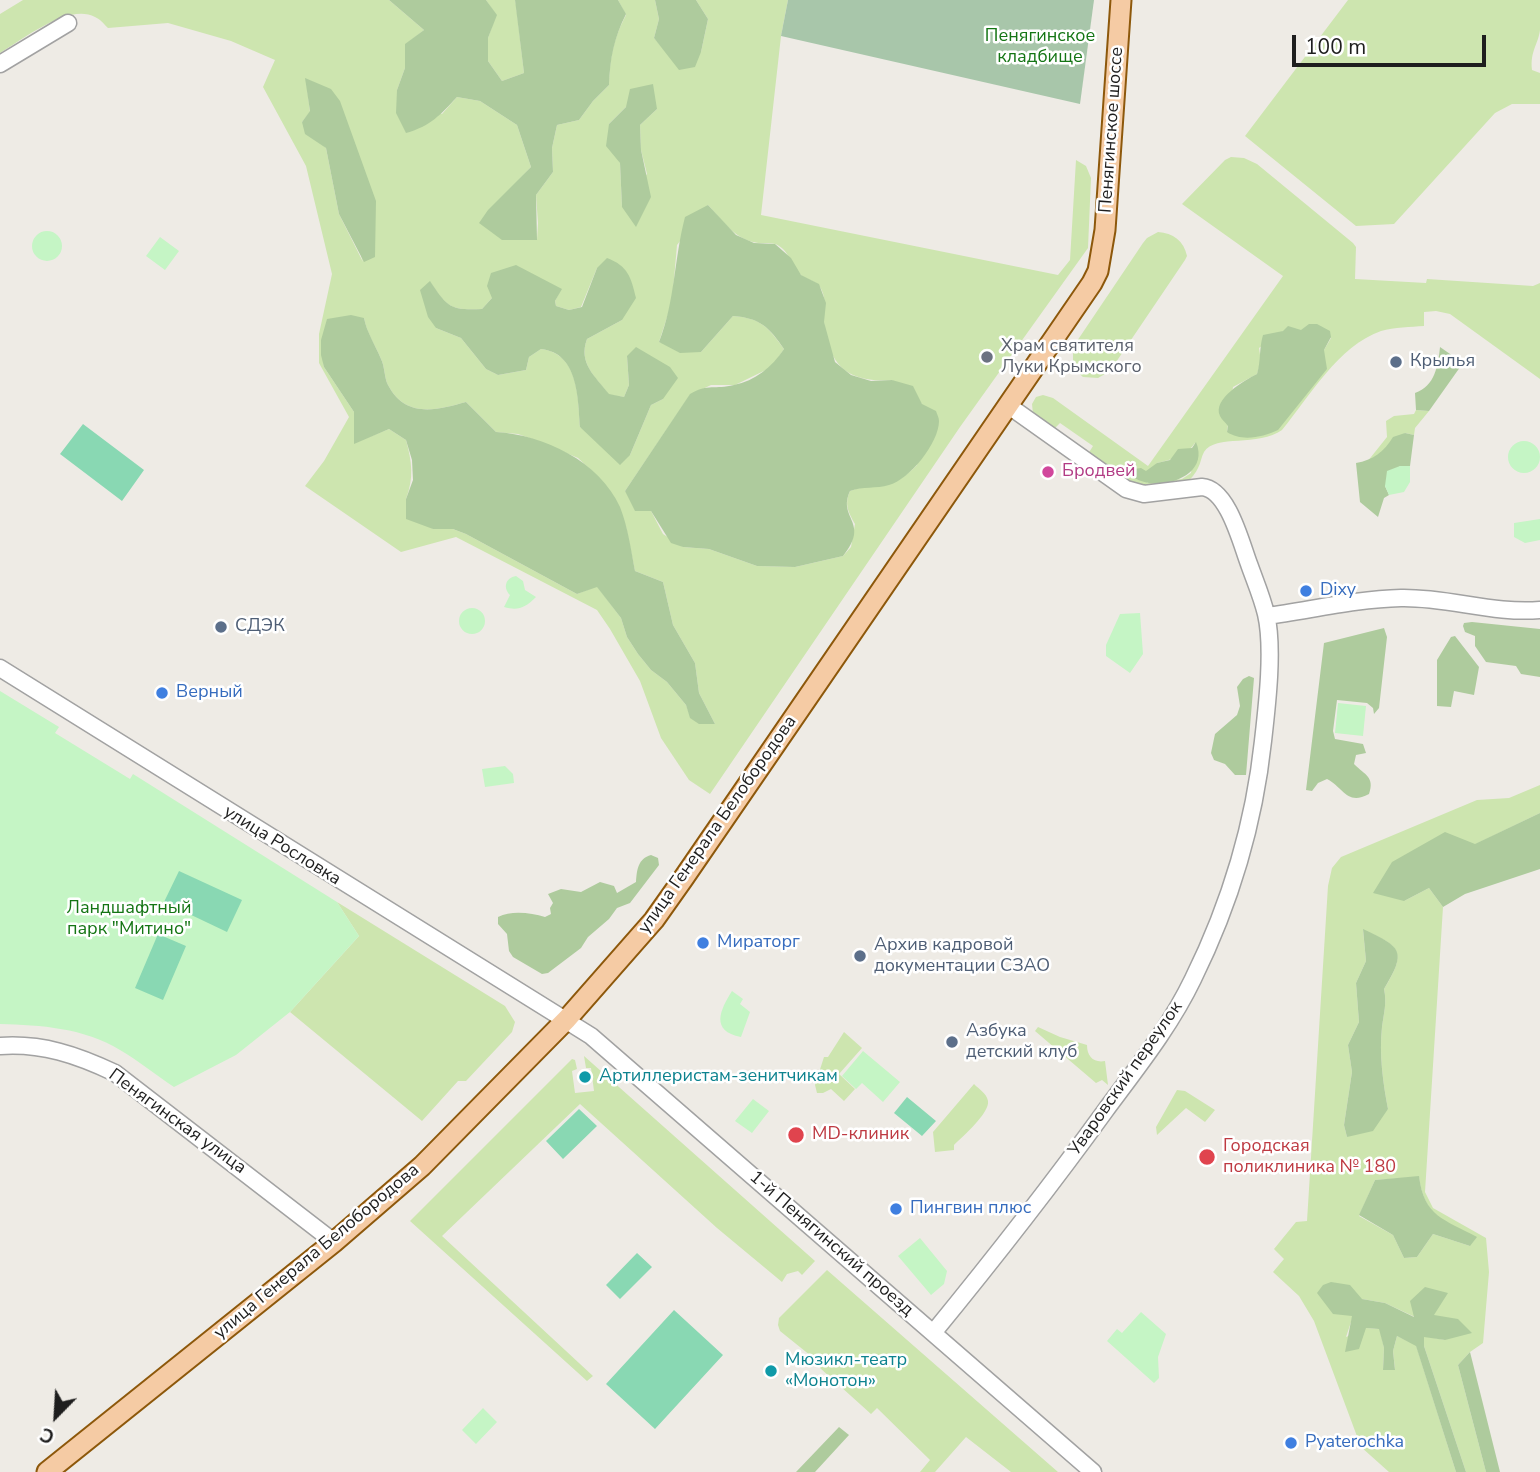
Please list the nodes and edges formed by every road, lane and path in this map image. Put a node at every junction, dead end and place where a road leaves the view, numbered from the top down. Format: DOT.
graph roads {
  1 [pos="1121,0"];
  2 [pos="68,23"];
  3 [pos="0,64"];
  4 [pos="1100,260"];
  5 [pos="1009,406"];
  6 [pos="1540,610"];
  7 [pos="1267,616"];
  8 [pos="0,668"];
  9 [pos="567,1019"];
  10 [pos="0,1046"];
  11 [pos="334,1242"];
  12 [pos="933,1333"];
  13 [pos="47,1472"];
  14 [pos="1093,1472"];
  1 -- 4 [label="main road, Пенягинское шоссе"];
  2 -- 3 [label="street"];
  4 -- 5 [label="main road, улица Генерала Белобородова"];
  5 -- 7 [label="street, Уваровский переулок"];
  5 -- 9 [label="main road, улица Генерала Белобородова"];
  6 -- 7 [label="street"];
  7 -- 12 [label="street, Уваровский переулок"];
  8 -- 9 [label="street, улица Рословка"];
  9 -- 11 [label="main road, улица Генерала Белобородова"];
  9 -- 12 [label="street, 1-й Пенягинский проезд"];
  10 -- 11 [label="street, Пенягинская улица"];
  11 -- 13 [label="main road, улица Генерала Белобородова"];
  12 -- 14 [label="street, 1-й Пенягинский проезд"];
}
